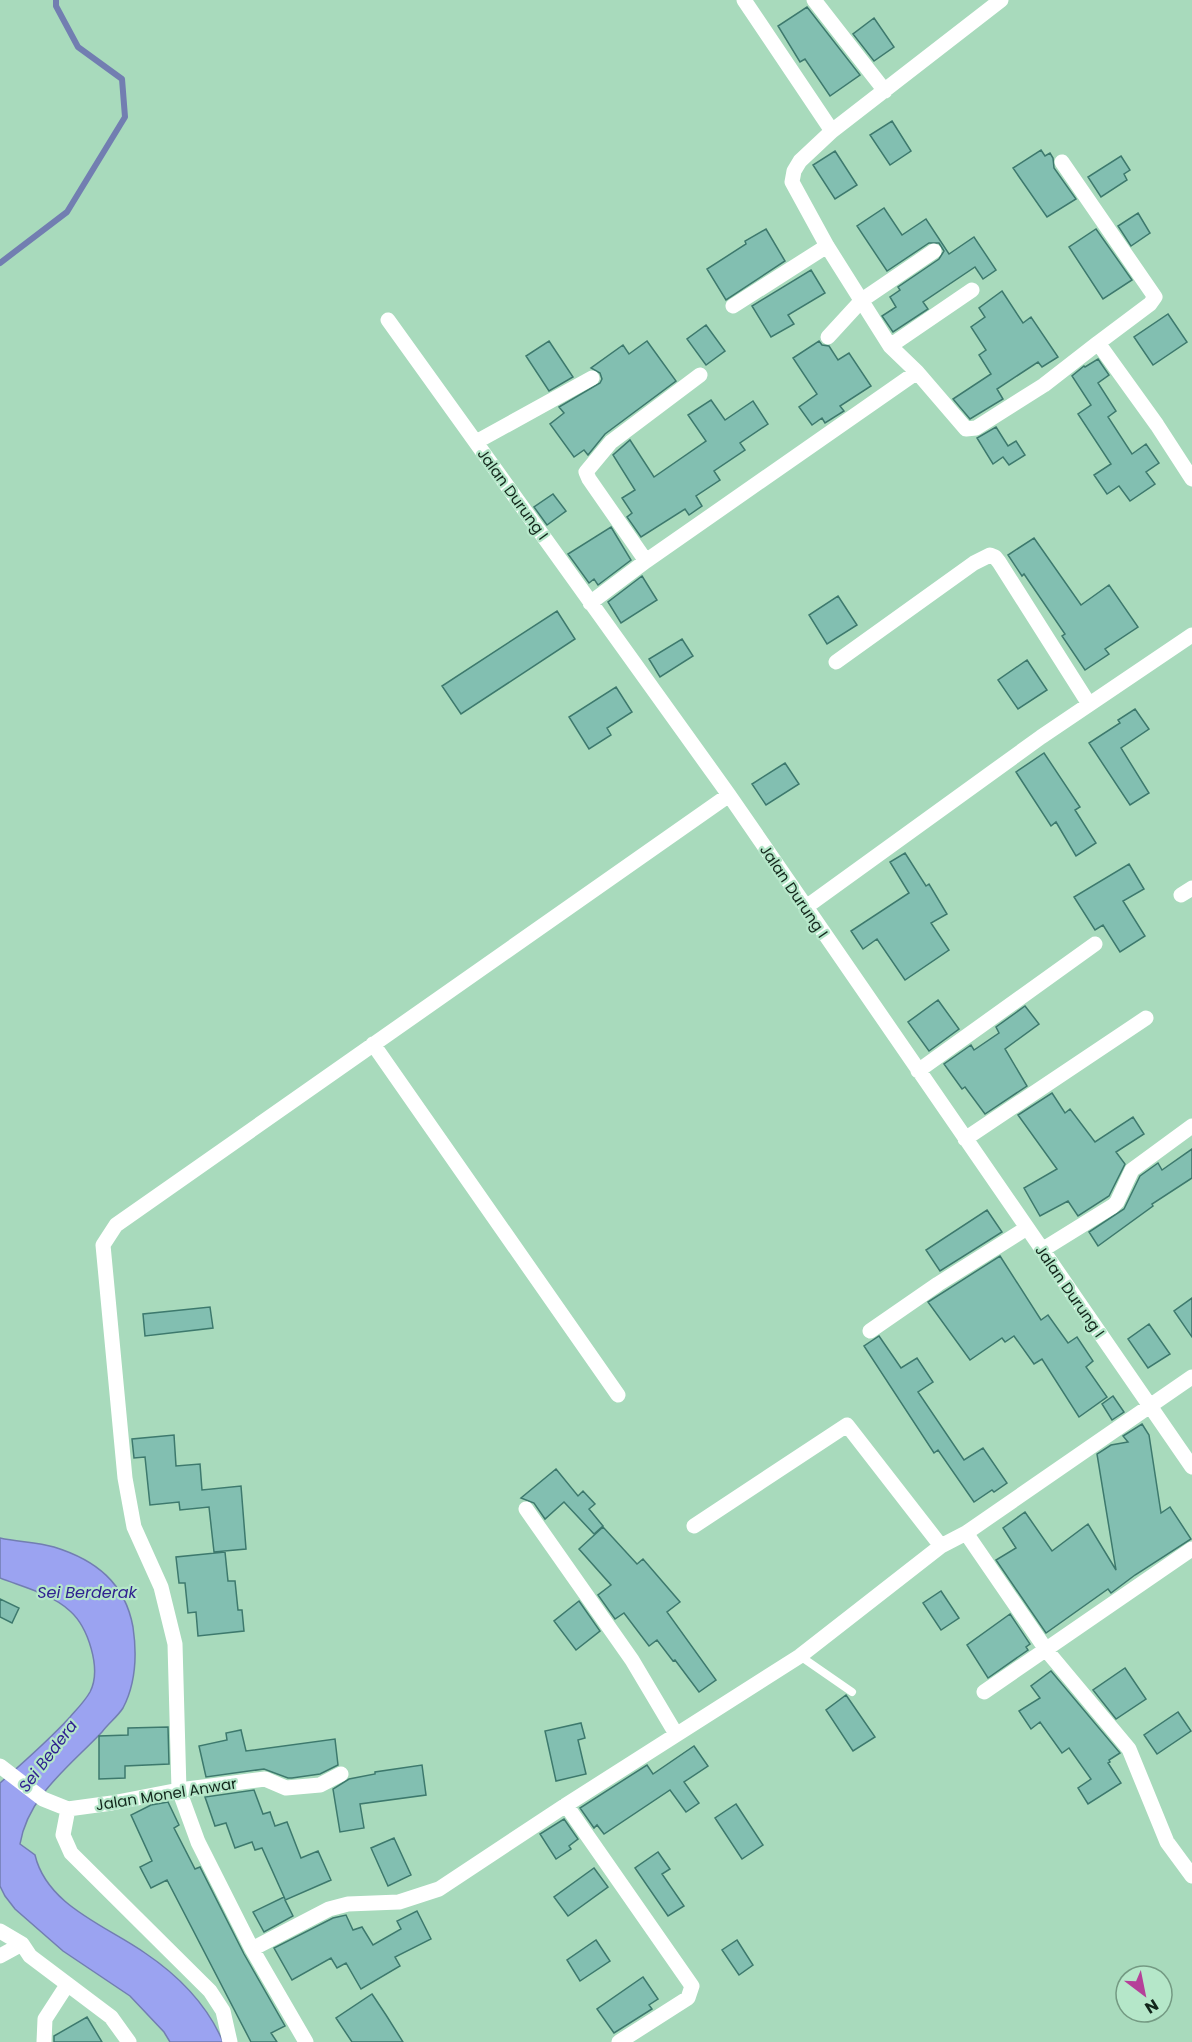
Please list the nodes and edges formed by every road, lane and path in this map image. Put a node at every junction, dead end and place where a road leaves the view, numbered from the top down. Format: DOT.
graph roads {
  1 [pos="744,0"];
  2 [pos="814,0"];
  3 [pos="1001,0"];
  4 [pos="885,91"];
  5 [pos="832,131"];
  6 [pos="1062,162"];
  7 [pos="827,246"];
  8 [pos="934,251"];
  9 [pos="972,290"];
  10 [pos="862,300"];
  11 [pos="733,306"];
  12 [pos="388,320"];
  13 [pos="828,337"];
  14 [pos="1098,343"];
  15 [pos="890,346"];
  16 [pos="917,372"];
  17 [pos="700,375"];
  18 [pos="592,378"];
  19 [pos="476,442"];
  20 [pos="1192,479"];
  21 [pos="646,561"];
  22 [pos="590,603"];
  23 [pos="1192,634"];
  24 [pos="836,662"];
  25 [pos="1089,704"];
  26 [pos="729,795"];
  27 [pos="806,907"];
  28 [pos="1095,944"];
  29 [pos="1146,1018"];
  30 [pos="373,1044"];
  31 [pos="918,1071"];
  32 [pos="1192,1126"];
  33 [pos="965,1139"];
  34 [pos="1027,1228"];
  35 [pos="1042,1250"];
  36 [pos="870,1331"];
  37 [pos="1192,1377"];
  38 [pos="618,1395"];
  39 [pos="1150,1407"];
  40 [pos="1192,1467"];
  41 [pos="526,1509"];
  42 [pos="694,1526"];
  43 [pos="966,1533"];
  44 [pos="940,1546"];
  45 [pos="1192,1549"];
  46 [pos="1047,1651"];
  47 [pos="800,1656"];
  48 [pos="852,1692"];
  49 [pos="984,1692"];
  50 [pos="676,1734"];
  51 [pos="0,1766"];
  52 [pos="340,1773"];
  53 [pos="180,1790"];
  54 [pos="566,1805"];
  55 [pos="68,1809"];
  56 [pos="1192,1876"];
  57 [pos="0,1931"];
  58 [pos="22,1944"];
  59 [pos="252,1949"];
  60 [pos="0,1956"];
  61 [pos="66,1985"];
  62 [pos="44,2042"];
  63 [pos="129,2042"];
  64 [pos="230,2042"];
  65 [pos="306,2042"];
  66 [pos="619,2042"];
  1 -- 5 [label="street"];
  2 -- 4 [label="street"];
  3 -- 4 [label="street"];
  4 -- 5 [label="street"];
  5 -- 7 [label="street"];
  6 -- 14 [label="street"];
  7 -- 10 [label="street"];
  7 -- 11 [label="street"];
  8 -- 10 [label="street"];
  9 -- 15 [label="street"];
  10 -- 13 [label="street"];
  10 -- 15 [label="street"];
  12 -- 19 [label="street, Jalan Durung I"];
  14 -- 16 [label="street"];
  14 -- 20 [label="street"];
  15 -- 16 [label="street"];
  16 -- 21 [label="street"];
  17 -- 21 [label="street"];
  18 -- 19 [label="street"];
  19 -- 22 [label="street, Jalan Durung I"];
  21 -- 22 [label="street"];
  22 -- 26 [label="street, Jalan Durung I"];
  23 -- 25 [label="street"];
  24 -- 25 [label="street"];
  25 -- 27 [label="street"];
  26 -- 27 [label="street, Jalan Durung I"];
  26 -- 30 [label="street"];
  27 -- 31 [label="street, Jalan Durung I"];
  28 -- 31 [label="street"];
  29 -- 33 [label="street"];
  30 -- 38 [label="street"];
  30 -- 53 [label="street"];
  31 -- 33 [label="street, Jalan Durung I"];
  32 -- 35 [label="street"];
  33 -- 34 [label="street, Jalan Durung I"];
  34 -- 35 [label="street, Jalan Durung I"];
  34 -- 36 [label="street"];
  35 -- 39 [label="street, Jalan Durung I"];
  37 -- 39 [label="street"];
  39 -- 40 [label="street, Jalan Durung I"];
  39 -- 43 [label="street"];
  41 -- 50 [label="street"];
  42 -- 44 [label="street"];
  43 -- 44 [label="street"];
  43 -- 46 [label="street"];
  44 -- 47 [label="street"];
  45 -- 46 [label="street"];
  46 -- 49 [label="street"];
  46 -- 56 [label="street"];
  47 -- 48 [label="lane"];
  47 -- 50 [label="street"];
  50 -- 54 [label="street"];
  51 -- 55 [label="street, Jalan Monel Anwar"];
  52 -- 53 [label="street, Jalan Monel Anwar"];
  53 -- 55 [label="street, Jalan Monel Anwar"];
  53 -- 59 [label="street"];
  54 -- 59 [label="street"];
  54 -- 66 [label="street"];
  55 -- 64 [label="street"];
  57 -- 58 [label="street"];
  58 -- 60 [label="street"];
  58 -- 61 [label="street"];
  59 -- 65 [label="street"];
  61 -- 62 [label="street"];
  61 -- 63 [label="street"];
}
